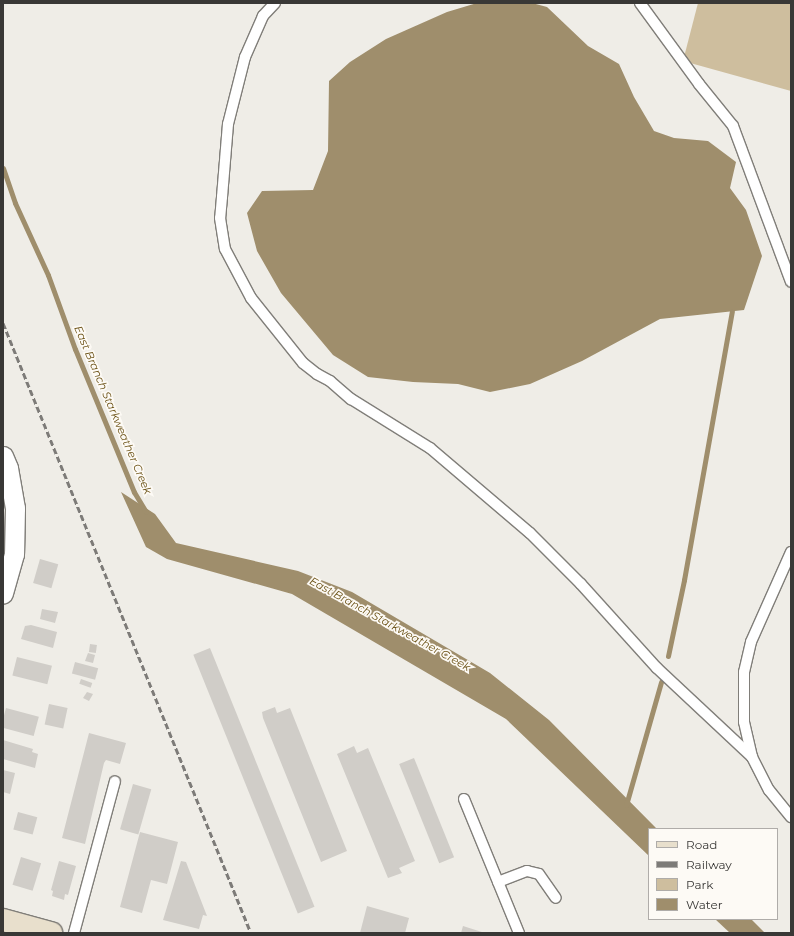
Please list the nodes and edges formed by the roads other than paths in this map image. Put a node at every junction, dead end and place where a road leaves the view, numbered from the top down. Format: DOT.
graph roads {
  1 [pos="275,3"];
  2 [pos="640,3"];
  3 [pos="791,282"];
  4 [pos="3,456"];
  5 [pos="791,552"];
  6 [pos="3,593"];
  7 [pos="752,757"];
  8 [pos="115,781"];
  9 [pos="464,799"];
  10 [pos="791,817"];
  11 [pos="498,882"];
  12 [pos="556,898"];
  13 [pos="3,920"];
  14 [pos="51,933"];
  15 [pos="74,933"];
  16 [pos="519,933"];
  1 -- 7 [label="lane"];
  2 -- 3 [label="lane"];
  4 -- 6 [label="street"];
  5 -- 7 [label="lane"];
  7 -- 10 [label="lane"];
  8 -- 15 [label="lane"];
  9 -- 11 [label="lane"];
  11 -- 12 [label="lane"];
  11 -- 16 [label="lane"];
  13 -- 14 [label="street"];
}
